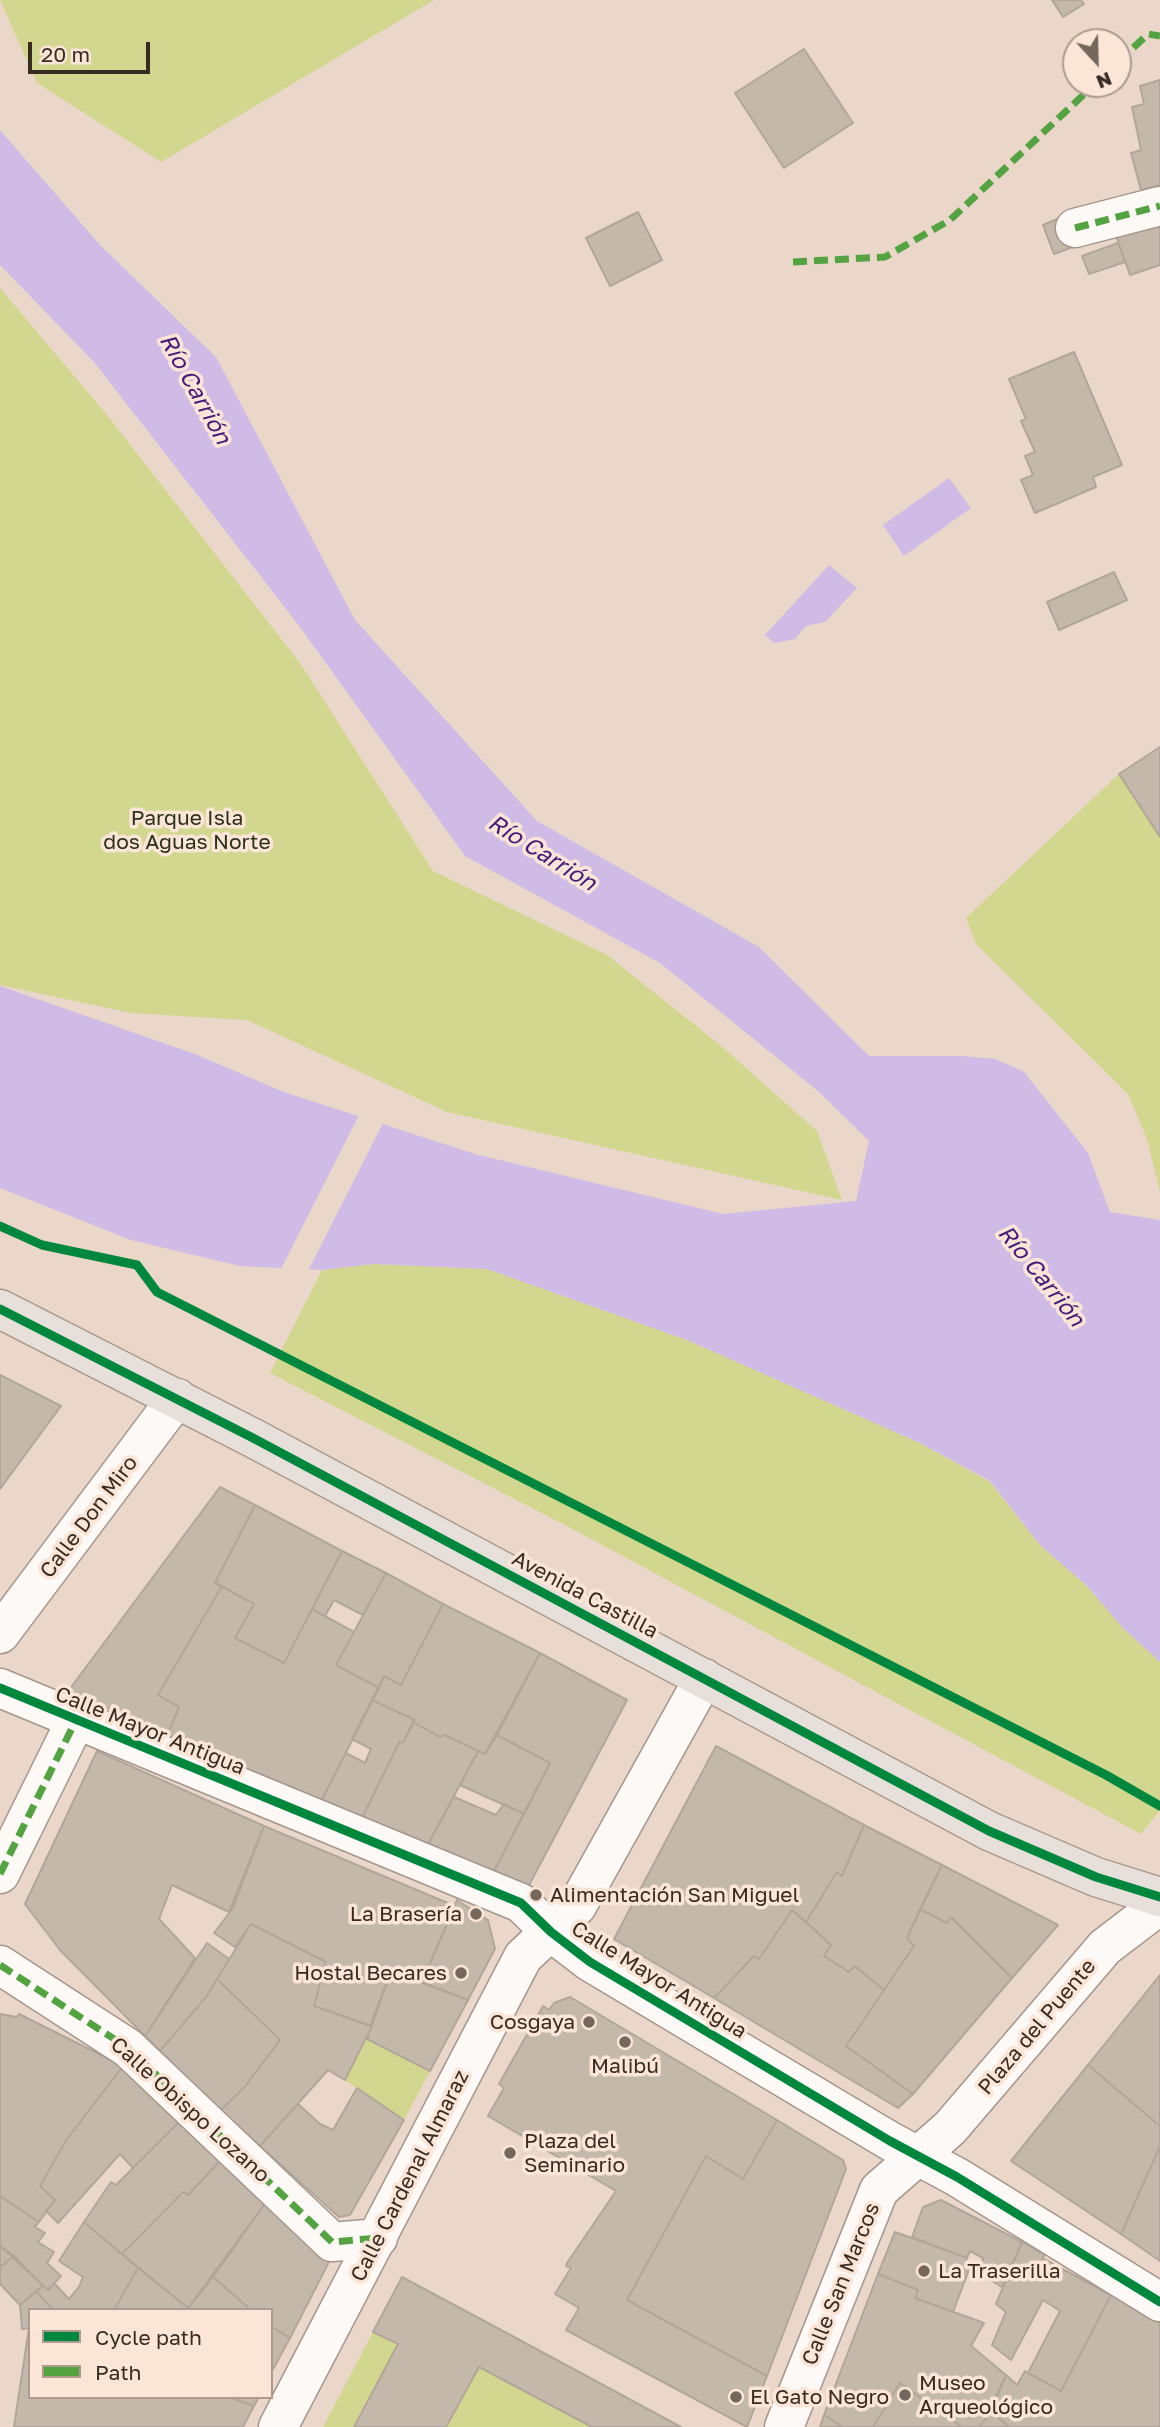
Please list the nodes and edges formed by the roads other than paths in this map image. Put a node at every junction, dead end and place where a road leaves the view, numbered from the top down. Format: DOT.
graph roads {
  1 [pos="1160,206"];
  2 [pos="1075,228"];
  3 [pos="0,1309"];
  4 [pos="177,1398"];
  5 [pos="0,1634"];
  6 [pos="704,1678"];
  7 [pos="0,1688"];
  8 [pos="76,1720"];
  9 [pos="0,1874"];
  10 [pos="1160,1897"];
  11 [pos="1160,1905"];
  12 [pos="551,1932"];
  13 [pos="0,1965"];
  14 [pos="919,2155"];
  15 [pos="378,2238"];
  16 [pos="1160,2302"];
  17 [pos="278,2427"];
  18 [pos="784,2427"];
  1 -- 2 [label="street"];
  3 -- 4 [label="main road, Avenida Castilla"];
  4 -- 5 [label="street, Calle Don Miro"];
  4 -- 6 [label="main road, Avenida Castilla"];
  6 -- 10 [label="main road, Avenida Castilla"];
  6 -- 12 [label="street, Calle Cardenal Almaraz"];
  7 -- 8 [label="street, Calle Mayor Antigua"];
  8 -- 9 [label="street"];
  8 -- 12 [label="street, Calle Mayor Antigua"];
  11 -- 14 [label="street, Plaza del Puente"];
  12 -- 14 [label="street, Calle Mayor Antigua"];
  12 -- 15 [label="street, Calle Cardenal Almaraz"];
  13 -- 15 [label="street, Calle Obispo Lozano"];
  14 -- 16 [label="street, Calle Mayor Antigua"];
  14 -- 18 [label="street, Calle San Marcos"];
  15 -- 17 [label="street, Calle Cardenal Almaraz"];
}
